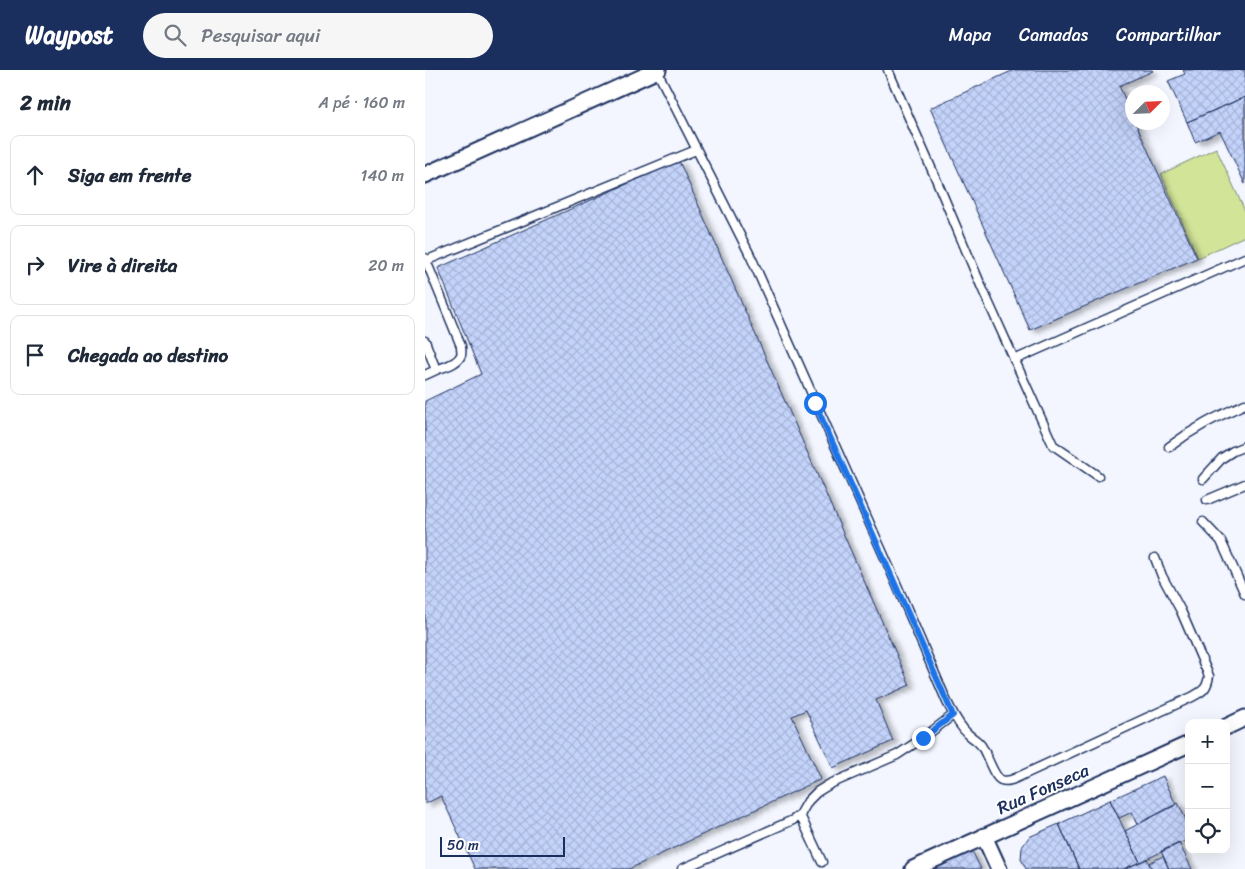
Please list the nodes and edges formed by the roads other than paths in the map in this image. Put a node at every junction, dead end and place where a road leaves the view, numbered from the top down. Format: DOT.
graph roads {
  1 [pos="657,70"];
  2 [pos="887,70"];
  3 [pos="696,150"];
  4 [pos="425,175"];
  5 [pos="1245,258"];
  6 [pos="425,260"];
  7 [pos="425,341"];
  8 [pos="1014,360"];
  9 [pos="435,370"];
  10 [pos="425,375"];
  11 [pos="1245,404"];
  12 [pos="1169,446"];
  13 [pos="1245,446"];
  14 [pos="1098,476"];
  15 [pos="1203,479"];
  16 [pos="1245,484"];
  17 [pos="1207,500"];
  18 [pos="1203,522"];
  19 [pos="1155,558"];
  20 [pos="1245,594"];
  21 [pos="953,715"];
  22 [pos="1245,718"];
  23 [pos="1230,725"];
  24 [pos="1185,746"];
  25 [pos="801,815"];
  26 [pos="985,836"];
  27 [pos="822,862"];
  28 [pos="681,869"];
  29 [pos="913,869"];
  30 [pos="999,869"];
  1 -- 3 [label="lane"];
  1 -- 4 [label="street"];
  2 -- 8 [label="lane"];
  3 -- 6 [label="lane"];
  3 -- 21 [label="lane"];
  5 -- 8 [label="lane"];
  6 -- 9 [label="lane"];
  7 -- 9 [label="lane"];
  8 -- 14 [label="lane"];
  9 -- 10 [label="lane"];
  11 -- 12 [label="lane"];
  13 -- 15 [label="lane"];
  16 -- 17 [label="lane"];
  18 -- 20 [label="lane"];
  19 -- 21 [label="lane"];
  21 -- 25 [label="lane"];
  22 -- 23 [label="street"];
  24 -- 26 [label="street, Rua Fonseca"];
  25 -- 27 [label="lane"];
  25 -- 28 [label="lane"];
  26 -- 29 [label="street, Rua Fonseca"];
  26 -- 30 [label="street"];
}
